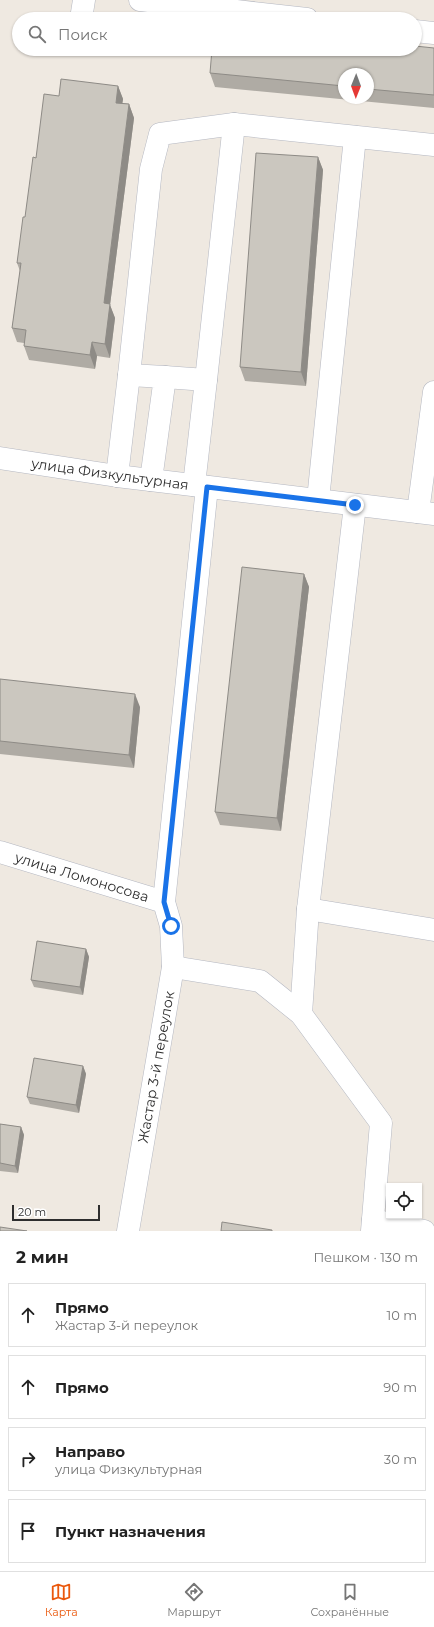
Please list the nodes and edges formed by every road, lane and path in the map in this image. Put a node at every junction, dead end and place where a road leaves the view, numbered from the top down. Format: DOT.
graph roads {
  1 [pos="84,0"];
  2 [pos="140,0"];
  3 [pos="82,12"];
  4 [pos="245,12"];
  5 [pos="422,32"];
  6 [pos="434,33"];
  7 [pos="234,124"];
  8 [pos="355,137"];
  9 [pos="434,145"];
  10 [pos="129,375"];
  11 [pos="164,377"];
  12 [pos="206,380"];
  13 [pos="434,392"];
  14 [pos="0,458"];
  15 [pos="117,476"];
  16 [pos="151,480"];
  17 [pos="200,486"];
  18 [pos="318,500"];
  19 [pos="355,505"];
  20 [pos="426,513"];
  21 [pos="0,852"];
  22 [pos="164,902"];
  23 [pos="308,909"];
  24 [pos="434,930"];
  25 [pos="173,967"];
  26 [pos="301,1014"];
  27 [pos="373,1225"];
  28 [pos="128,1231"];
  29 [pos="424,1231"];
  1 -- 3 [label="street"];
  2 -- 4 [label="street"];
  5 -- 6 [label="street"];
  7 -- 8 [label="street"];
  7 -- 10 [label="street"];
  7 -- 12 [label="street"];
  8 -- 9 [label="street"];
  8 -- 18 [label="street"];
  10 -- 11 [label="street"];
  10 -- 15 [label="street"];
  11 -- 12 [label="street"];
  11 -- 16 [label="street"];
  12 -- 17 [label="street"];
  13 -- 20 [label="street"];
  14 -- 15 [label="street, улица Физкультурная"];
  15 -- 16 [label="street, улица Физкультурная"];
  16 -- 17 [label="street, улица Физкультурная"];
  17 -- 18 [label="street, улица Физкультурная"];
  17 -- 22 [label="street"];
  18 -- 19 [label="street, улица Физкультурная"];
  19 -- 20 [label="street, улица Физкультурная"];
  19 -- 23 [label="street"];
  21 -- 22 [label="street, улица Ломоносова"];
  22 -- 25 [label="street, Жастар 3-й переулок"];
  23 -- 24 [label="street"];
  23 -- 26 [label="street"];
  25 -- 26 [label="street"];
  25 -- 28 [label="street, Жастар 3-й переулок"];
  26 -- 27 [label="street"];
  27 -- 29 [label="street"];
}
